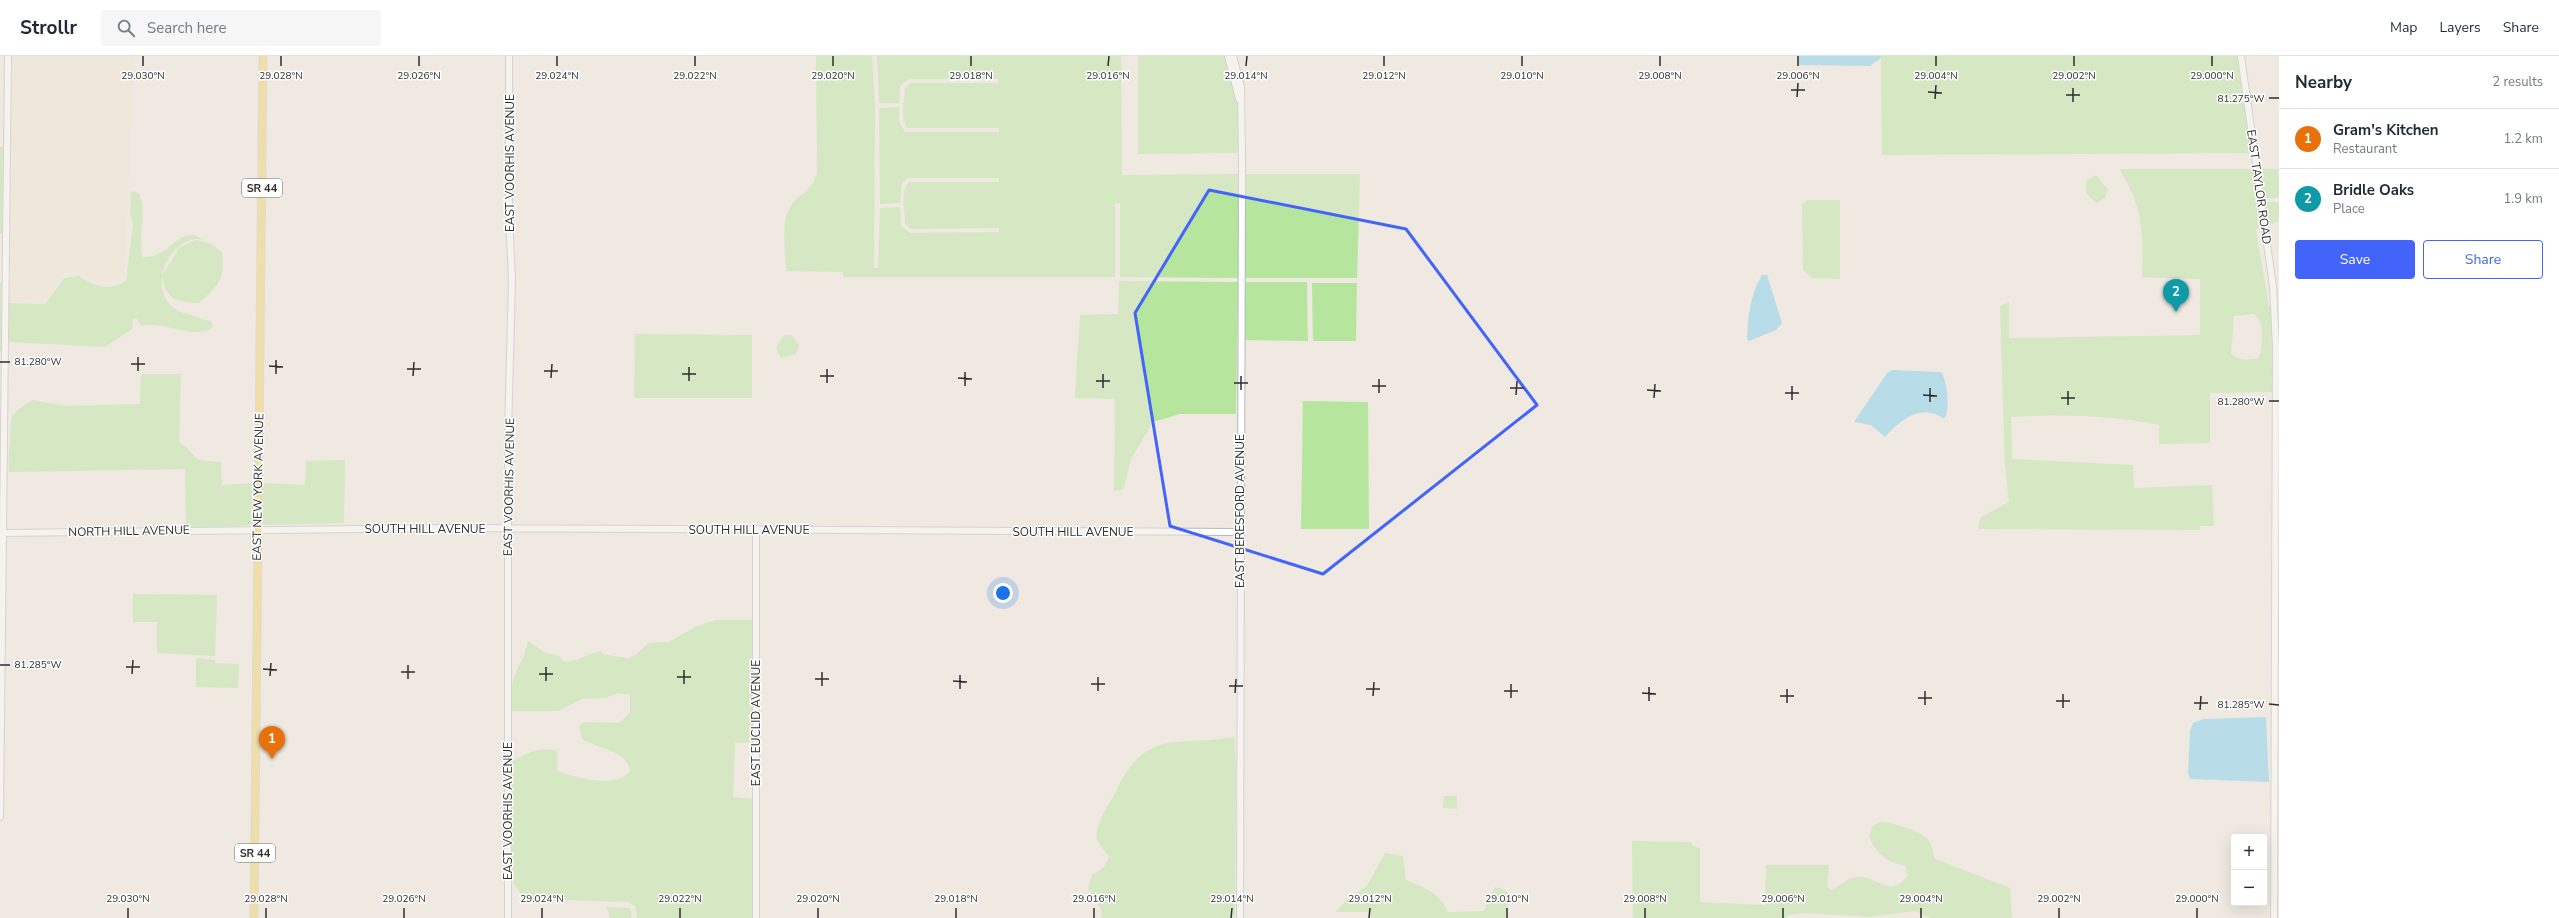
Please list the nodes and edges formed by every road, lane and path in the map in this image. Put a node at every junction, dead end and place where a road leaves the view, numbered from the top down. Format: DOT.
graph roads {
  1 [pos="8,56"];
  2 [pos="263,56"];
  3 [pos="509,56"];
  4 [pos="1228,56"];
  5 [pos="1233,56"];
  6 [pos="2241,56"];
  7 [pos="1241,104"];
  8 [pos="756,529"];
  9 [pos="258,530"];
  10 [pos="508,530"];
  11 [pos="1240,532"];
  12 [pos="2,533"];
  13 [pos="0,817"];
  14 [pos="254,918"];
  15 [pos="508,918"];
  16 [pos="756,918"];
  17 [pos="1240,918"];
  18 [pos="2274,918"];
  1 -- 12 [label="street"];
  2 -- 9 [label="main road, EAST NEW YORK AVENUE / SR 44"];
  3 -- 10 [label="street, EAST VOORHIS AVENUE"];
  4 -- 7 [label="street, EAST BERESFORD AVENUE"];
  5 -- 7 [label="street, EAST BERESFORD AVENUE"];
  6 -- 18 [label="street, EAST TAYLOR ROAD"];
  7 -- 11 [label="street, EAST BERESFORD AVENUE"];
  8 -- 10 [label="street, SOUTH HILL AVENUE"];
  8 -- 11 [label="street, SOUTH HILL AVENUE"];
  8 -- 16 [label="street, EAST EUCLID AVENUE"];
  9 -- 10 [label="street, SOUTH HILL AVENUE"];
  9 -- 12 [label="street, NORTH HILL AVENUE"];
  9 -- 14 [label="main road, EAST NEW YORK AVENUE / SR 44"];
  10 -- 15 [label="street, EAST VOORHIS AVENUE"];
  11 -- 17 [label="street, EAST BERESFORD AVENUE"];
  12 -- 13 [label="street"];
}
